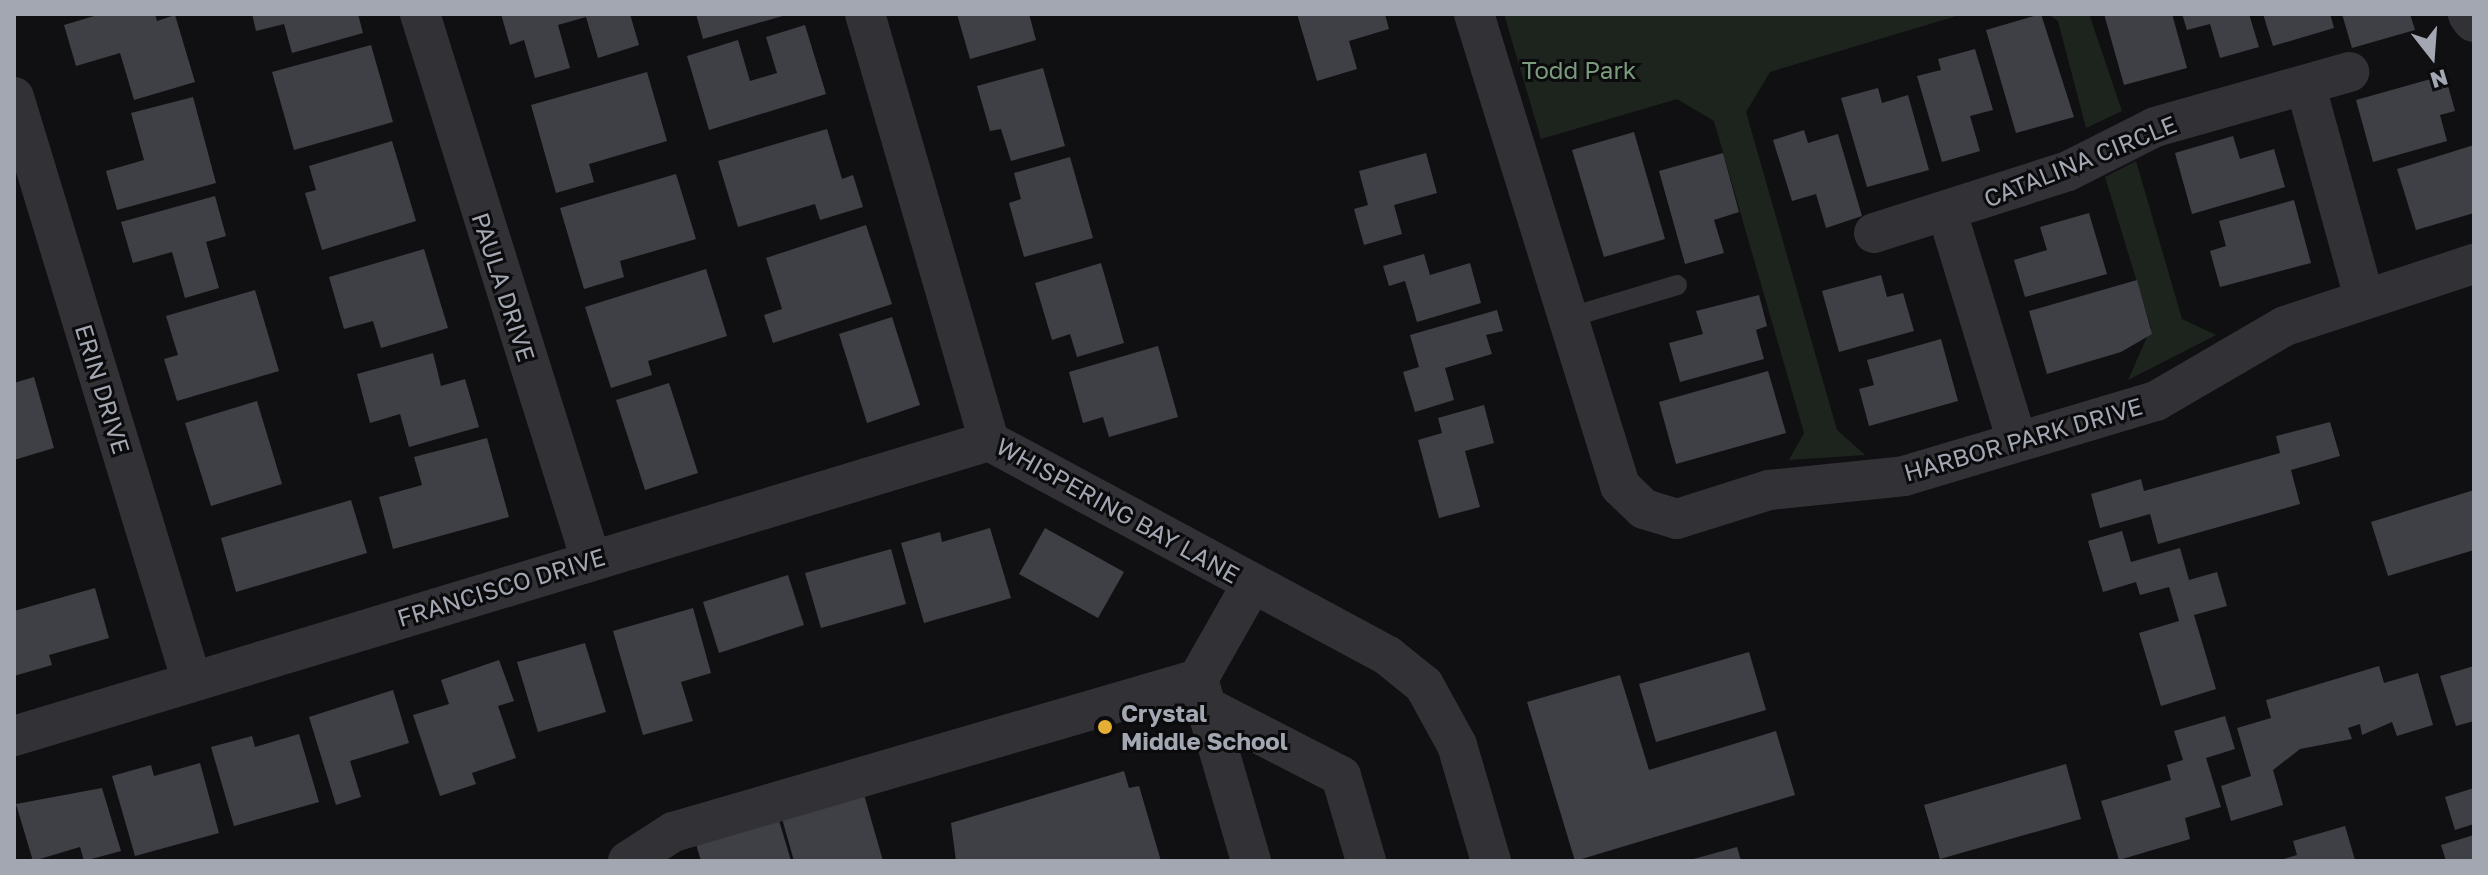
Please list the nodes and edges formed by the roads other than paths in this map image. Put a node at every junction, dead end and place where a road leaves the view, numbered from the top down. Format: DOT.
graph roads {
  1 [pos="420,14"];
  2 [pos="865,14"];
  3 [pos="1474,14"];
  4 [pos="2470,14"];
  5 [pos="2474,20"];
  6 [pos="2349,72"];
  7 [pos="2306,87"];
  8 [pos="14,97"];
  9 [pos="1947,212"];
  10 [pos="1874,233"];
  11 [pos="2474,264"];
  12 [pos="1677,285"];
  13 [pos="2364,298"];
  14 [pos="1564,319"];
  15 [pos="989,441"];
  16 [pos="2017,441"];
  17 [pos="591,560"];
  18 [pos="1252,584"];
  19 [pos="192,682"];
  20 [pos="1202,692"];
  21 [pos="14,736"];
  22 [pos="628,861"];
  23 [pos="1251,861"];
  24 [pos="1366,861"];
  25 [pos="1491,861"];
  1 -- 17 [label="street, PAULA DRIVE"];
  2 -- 15 [label="street, WHISPERING BAY LANE"];
  3 -- 14 [label="street, HARBOR PARK DRIVE"];
  4 -- 5 [label="street"];
  6 -- 7 [label="street, CATALINA CIRCLE"];
  7 -- 9 [label="street, CATALINA CIRCLE"];
  7 -- 13 [label="street"];
  8 -- 19 [label="street, ERIN DRIVE"];
  9 -- 10 [label="street, CATALINA CIRCLE"];
  9 -- 16 [label="street"];
  11 -- 13 [label="street, HARBOR PARK DRIVE"];
  12 -- 14 [label="lane"];
  13 -- 16 [label="street, HARBOR PARK DRIVE"];
  14 -- 16 [label="street, HARBOR PARK DRIVE"];
  15 -- 17 [label="street, FRANCISCO DRIVE"];
  15 -- 18 [label="street, WHISPERING BAY LANE"];
  17 -- 19 [label="street, FRANCISCO DRIVE"];
  18 -- 20 [label="street"];
  18 -- 25 [label="street, WHISPERING BAY LANE"];
  19 -- 21 [label="street, FRANCISCO DRIVE"];
  20 -- 22 [label="street"];
  20 -- 23 [label="street"];
  20 -- 24 [label="street"];
}
